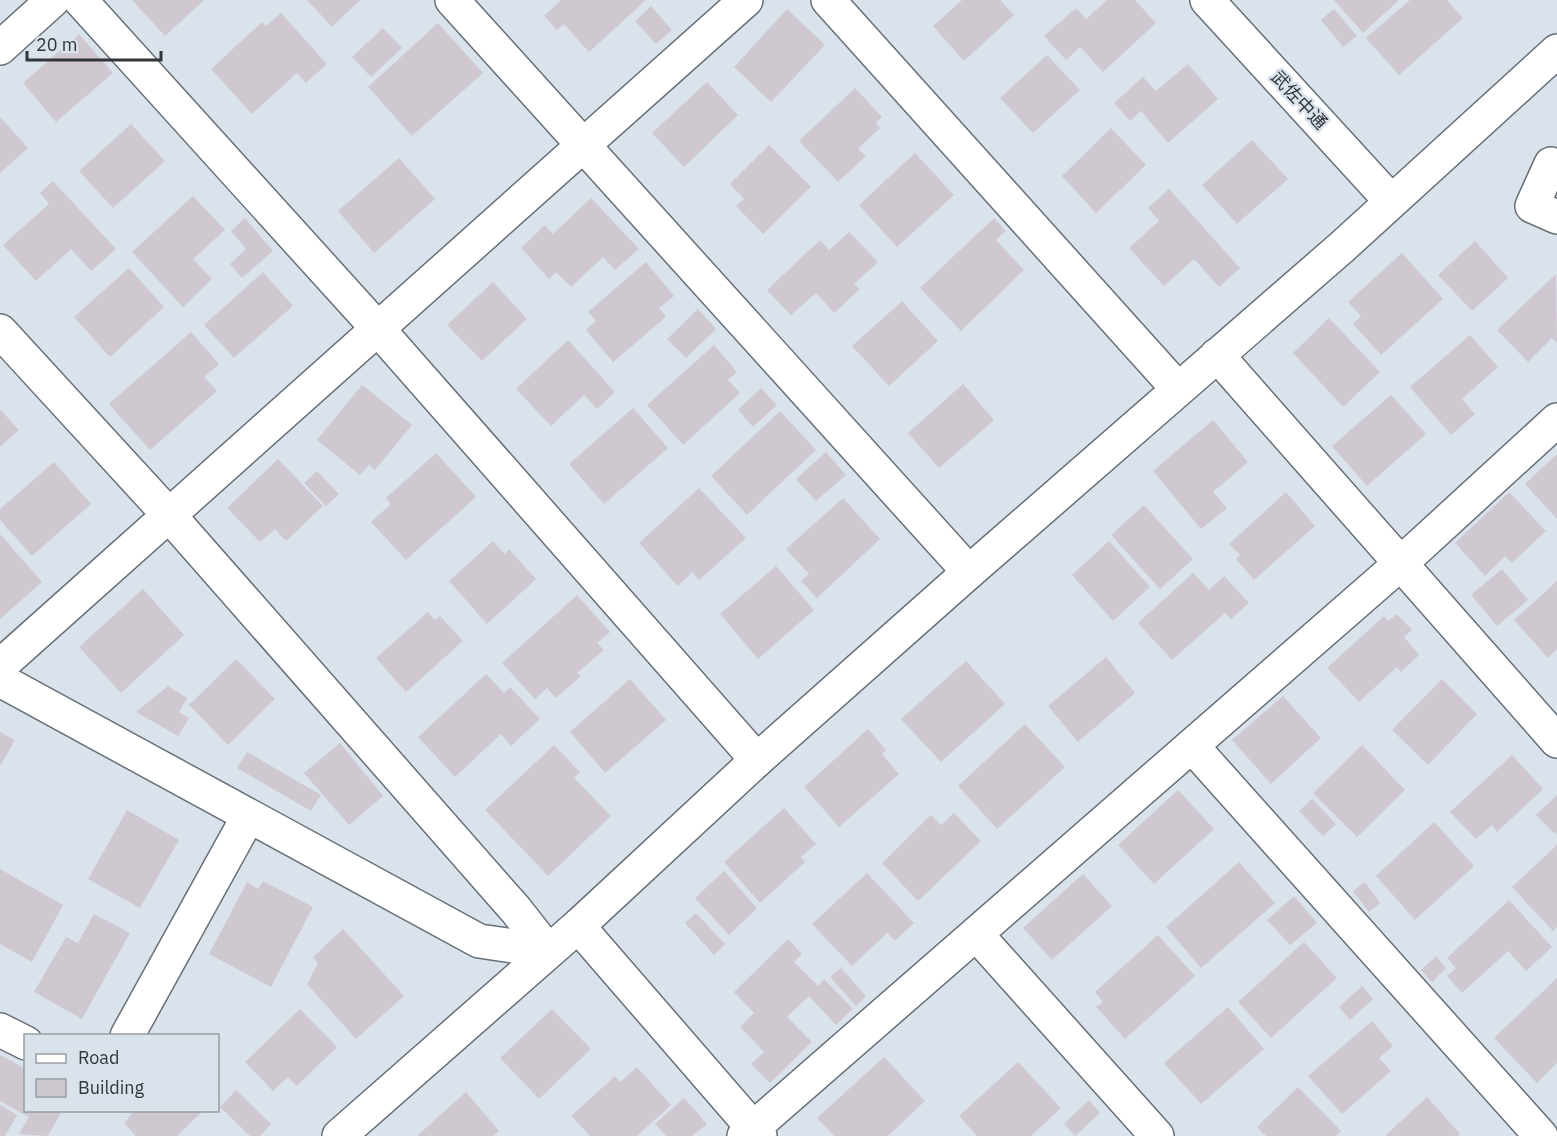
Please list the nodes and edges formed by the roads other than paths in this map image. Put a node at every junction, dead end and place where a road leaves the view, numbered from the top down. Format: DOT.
graph roads {
  1 [pos="53,0"];
  2 [pos="80,0"];
  3 [pos="452,0"];
  4 [pos="746,0"];
  5 [pos="828,0"];
  6 [pos="1207,0"];
  7 [pos="0,48"];
  8 [pos="1557,51"];
  9 [pos="583,146"];
  10 [pos="1551,164"];
  11 [pos="1390,200"];
  12 [pos="1557,217"];
  13 [pos="378,329"];
  14 [pos="0,331"];
  15 [pos="1217,355"];
  16 [pos="1178,389"];
  17 [pos="1557,420"];
  18 [pos="168,514"];
  19 [pos="1400,564"];
  20 [pos="969,572"];
  21 [pos="0,666"];
  22 [pos="0,680"];
  23 [pos="1557,741"];
  24 [pos="1192,746"];
  25 [pos="757,760"];
  26 [pos="248,817"];
  27 [pos="578,926"];
  28 [pos="977,935"];
  29 [pos="548,951"];
  30 [pos="0,1029"];
  31 [pos="128,1034"];
  32 [pos="24,1042"];
  33 [pos="753,1134"];
  34 [pos="339,1136"];
  35 [pos="1156,1136"];
  36 [pos="1541,1136"];
  1 -- 7 [label="street"];
  2 -- 13 [label="street"];
  3 -- 9 [label="street"];
  4 -- 9 [label="street"];
  5 -- 16 [label="street"];
  6 -- 11 [label="street, 武佐中通"];
  8 -- 11 [label="street"];
  9 -- 13 [label="street"];
  9 -- 20 [label="street"];
  10 -- 12 [label="street"];
  11 -- 15 [label="street"];
  13 -- 18 [label="street"];
  13 -- 25 [label="street"];
  14 -- 18 [label="street"];
  15 -- 16 [label="street"];
  15 -- 19 [label="street"];
  16 -- 20 [label="street"];
  17 -- 19 [label="street"];
  18 -- 21 [label="street"];
  18 -- 29 [label="street"];
  19 -- 23 [label="street"];
  19 -- 24 [label="street"];
  20 -- 25 [label="street"];
  22 -- 26 [label="street"];
  24 -- 28 [label="street"];
  24 -- 36 [label="street"];
  25 -- 27 [label="street"];
  26 -- 29 [label="street"];
  26 -- 31 [label="street"];
  27 -- 29 [label="street"];
  27 -- 33 [label="street"];
  28 -- 33 [label="street"];
  28 -- 35 [label="street"];
  29 -- 34 [label="street"];
  30 -- 32 [label="street"];
}
